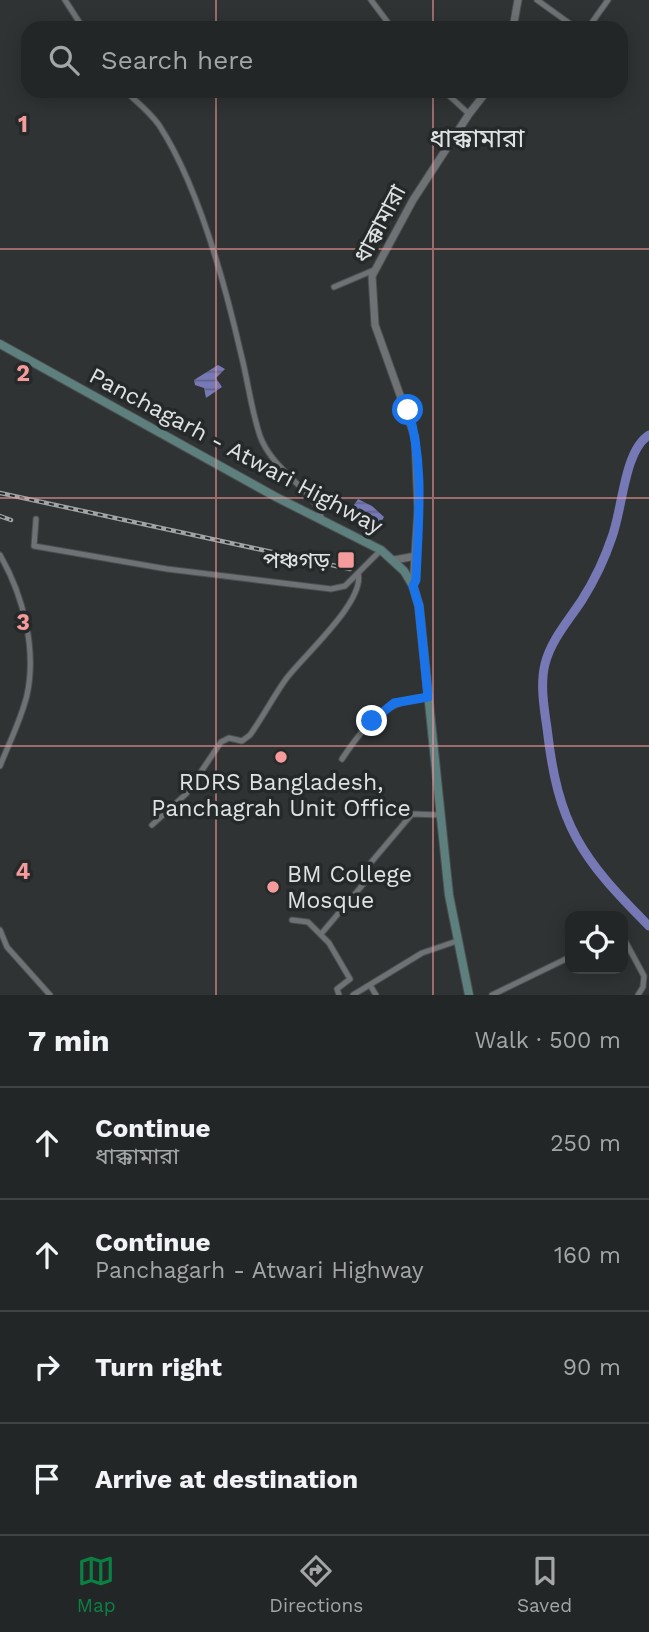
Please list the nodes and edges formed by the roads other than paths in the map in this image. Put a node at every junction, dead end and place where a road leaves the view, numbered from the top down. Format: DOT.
graph roads {
  1 [pos="65,0"];
  2 [pos="371,0"];
  3 [pos="518,0"];
  4 [pos="537,0"];
  5 [pos="608,0"];
  6 [pos="78,21"];
  7 [pos="387,21"];
  8 [pos="514,21"];
  9 [pos="566,21"];
  10 [pos="593,21"];
  11 [pos="133,98"];
  12 [pos="452,98"];
  13 [pos="482,98"];
  14 [pos="469,114"];
  15 [pos="374,270"];
  16 [pos="334,287"];
  17 [pos="0,344"];
  18 [pos="36,519"];
  19 [pos="322,520"];
  20 [pos="381,550"];
  21 [pos="0,555"];
  22 [pos="416,556"];
  23 [pos="394,560"];
  24 [pos="358,573"];
  25 [pos="413,586"];
  26 [pos="428,697"];
  27 [pos="342,759"];
  28 [pos="0,766"];
  29 [pos="441,815"];
  30 [pos="152,825"];
  31 [pos="292,920"];
  32 [pos="0,930"];
  33 [pos="321,934"];
  34 [pos="457,941"];
  35 [pos="628,946"];
  36 [pos="565,959"];
  37 [pos="370,985"];
  38 [pos="50,995"];
  39 [pos="338,995"];
  40 [pos="353,995"];
  41 [pos="376,995"];
  42 [pos="469,995"];
  43 [pos="492,995"];
  44 [pos="638,995"];
  1 -- 6 [label="street"];
  2 -- 7 [label="street"];
  3 -- 8 [label="street"];
  4 -- 9 [label="street"];
  5 -- 10 [label="street"];
  11 -- 19 [label="street"];
  12 -- 14 [label="street"];
  13 -- 14 [label="street, ধাক্কামারা"];
  14 -- 15 [label="street, ধাক্কামারা"];
  15 -- 16 [label="street"];
  15 -- 22 [label="street, ধাক্কামারা"];
  17 -- 19 [label="main road, Panchagarh - Atwari Highway"];
  18 -- 24 [label="street"];
  19 -- 20 [label="main road, Panchagarh - Atwari Highway"];
  20 -- 23 [label="main road, Panchagarh - Atwari Highway"];
  20 -- 24 [label="street"];
  21 -- 28 [label="street"];
  22 -- 23 [label="street"];
  22 -- 25 [label="street, ধাক্কামারা"];
  23 -- 25 [label="main road, Panchagarh - Atwari Highway"];
  24 -- 30 [label="street"];
  25 -- 26 [label="main road, Panchagarh - Atwari Highway"];
  26 -- 27 [label="street"];
  26 -- 29 [label="main road, Panchagarh - Atwari Highway"];
  29 -- 33 [label="street"];
  29 -- 34 [label="main road, Panchagarh - Atwari Highway"];
  31 -- 33 [label="street"];
  32 -- 38 [label="street"];
  33 -- 39 [label="street"];
  34 -- 37 [label="street"];
  34 -- 42 [label="main road, Panchagarh - Atwari Highway"];
  35 -- 44 [label="street"];
  36 -- 43 [label="street"];
  37 -- 40 [label="street"];
  37 -- 41 [label="street"];
}
